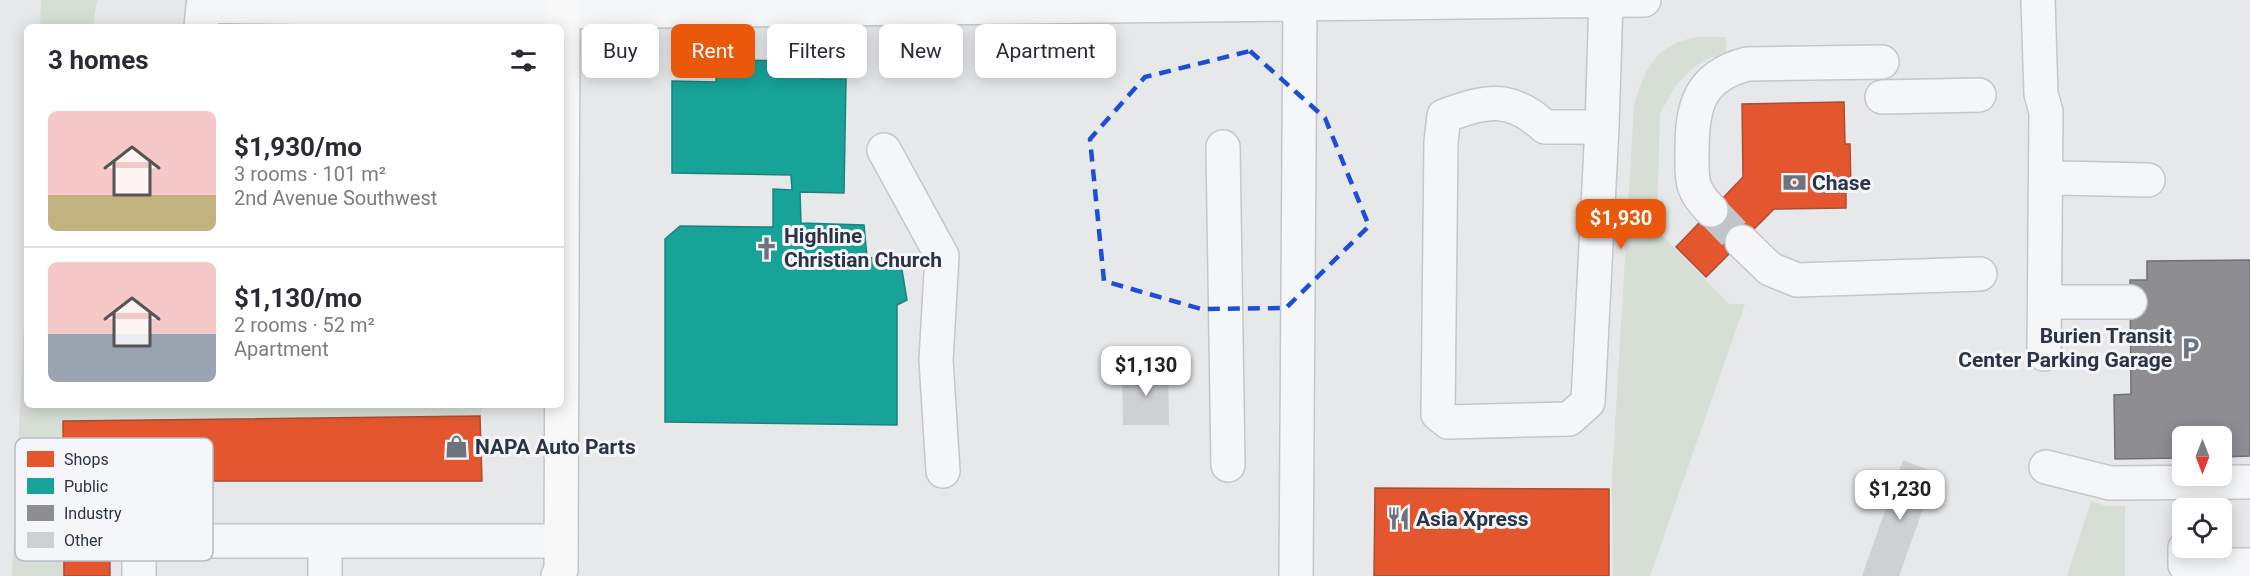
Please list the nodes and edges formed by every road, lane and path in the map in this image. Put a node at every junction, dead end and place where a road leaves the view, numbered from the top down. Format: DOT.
graph roads {
  1 [pos="1606,0"];
  2 [pos="1644,0"];
  3 [pos="2038,0"];
  4 [pos="2061,0"];
  5 [pos="1366,2"];
  6 [pos="1060,3"];
  7 [pos="1300,4"];
  8 [pos="563,6"];
  9 [pos="393,11"];
  10 [pos="202,16"];
  11 [pos="563,24"];
  12 [pos="1882,62"];
  13 [pos="1979,95"];
  14 [pos="1882,97"];
  15 [pos="1602,127"];
  16 [pos="1223,147"];
  17 [pos="884,150"];
  18 [pos="2060,178"];
  19 [pos="2148,180"];
  20 [pos="1711,210"];
  21 [pos="1742,242"];
  22 [pos="1980,274"];
  23 [pos="2130,302"];
  24 [pos="2044,354"];
  25 [pos="561,408"];
  26 [pos="1228,465"];
  27 [pos="2046,467"];
  28 [pos="943,471"];
  29 [pos="2250,482"];
  30 [pos="2185,489"];
  31 [pos="213,541"];
  32 [pos="324,541"];
  33 [pos="2185,558"];
  34 [pos="2250,565"];
  35 [pos="561,566"];
  36 [pos="324,576"];
  37 [pos="1296,576"];
  1 -- 2 [label="street"];
  1 -- 5 [label="street"];
  1 -- 15 [label="street"];
  3 -- 24 [label="street"];
  4 -- 18 [label="street"];
  5 -- 7 [label="street"];
  6 -- 7 [label="street"];
  6 -- 8 [label="street"];
  7 -- 37 [label="street"];
  8 -- 9 [label="street"];
  8 -- 11 [label="main road"];
  9 -- 10 [label="street"];
  12 -- 20 [label="street"];
  13 -- 14 [label="street"];
  15 -- 15 [label="street"];
  16 -- 26 [label="street"];
  17 -- 28 [label="street"];
  18 -- 19 [label="street"];
  18 -- 23 [label="street"];
  21 -- 22 [label="street"];
  25 -- 35 [label="main road"];
  27 -- 30 [label="street"];
  29 -- 30 [label="street"];
  31 -- 32 [label="street"];
  32 -- 35 [label="street"];
  32 -- 36 [label="street"];
  33 -- 34 [label="street"];
}
